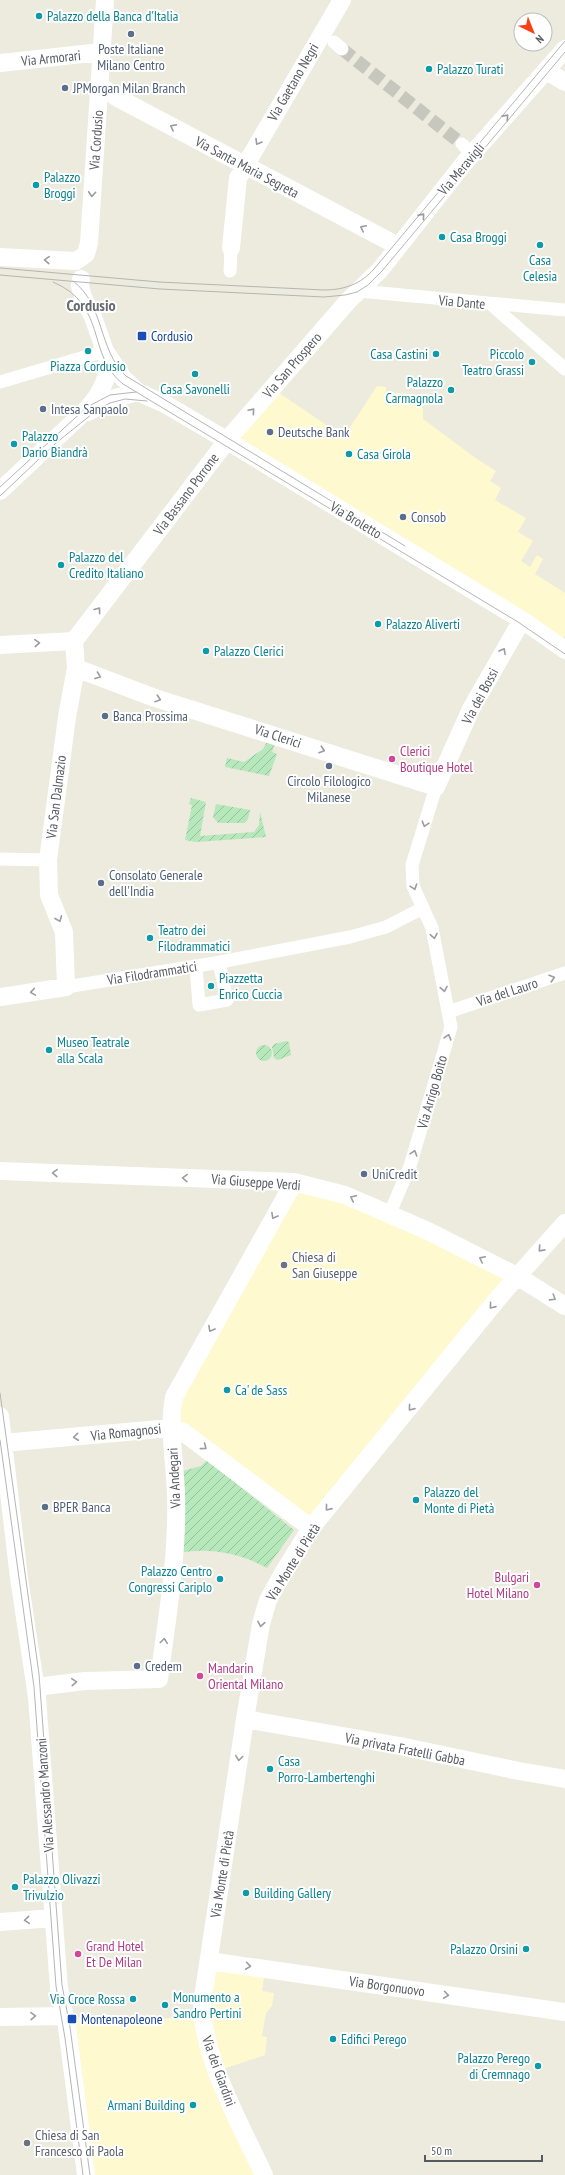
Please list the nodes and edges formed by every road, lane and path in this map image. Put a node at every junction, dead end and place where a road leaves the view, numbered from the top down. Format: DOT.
graph roads {
  1 [pos="342,0"];
  2 [pos="107,4"];
  3 [pos="565,49"];
  4 [pos="101,52"];
  5 [pos="0,63"];
  6 [pos="546,71"];
  7 [pos="565,82"];
  8 [pos="99,85"];
  9 [pos="244,165"];
  10 [pos="398,246"];
  11 [pos="231,248"];
  12 [pos="0,257"];
  13 [pos="230,271"];
  14 [pos="81,279"];
  15 [pos="359,292"];
  16 [pos="492,305"];
  17 [pos="565,310"];
  18 [pos="106,351"];
  19 [pos="565,369"];
  20 [pos="0,382"];
  21 [pos="142,393"];
  22 [pos="70,426"];
  23 [pos="226,441"];
  24 [pos="0,491"];
  25 [pos="522,620"];
  26 [pos="74,641"];
  27 [pos="563,644"];
  28 [pos="0,645"];
  29 [pos="76,668"];
  30 [pos="436,787"];
  31 [pos="0,860"];
  32 [pos="48,860"];
  33 [pos="423,908"];
  34 [pos="219,962"];
  35 [pos="196,966"];
  36 [pos="565,974"];
  37 [pos="66,987"];
  38 [pos="0,997"];
  39 [pos="448,1012"];
  40 [pos="0,1171"];
  41 [pos="294,1182"];
  42 [pos="388,1215"];
  43 [pos="565,1223"];
  44 [pos="517,1276"];
  45 [pos="565,1306"];
  46 [pos="0,1416"];
  47 [pos="171,1428"];
  48 [pos="4,1443"];
  49 [pos="5,1491"];
  50 [pos="312,1528"];
  51 [pos="36,1687"];
  52 [pos="245,1720"];
  53 [pos="565,1779"];
  54 [pos="53,1918"];
  55 [pos="0,1922"];
  56 [pos="209,1961"];
  57 [pos="565,2012"];
  58 [pos="65,2016"];
  59 [pos="0,2017"];
  60 [pos="86,2175"];
  61 [pos="264,2175"];
  1 -- 9 [label="street, Via Gaetano Negri, one-way"];
  2 -- 4 [label="street, Via Cordusio"];
  3 -- 6 [label="street, Via Meravigli"];
  4 -- 5 [label="street, Via Armorari"];
  4 -- 8 [label="street, Via Cordusio"];
  6 -- 7 [label="street"];
  10 -- 6 [label="street, Via Meravigli, one-way"];
  9 -- 8 [label="street, Via Santa Maria Segreta, one-way"];
  8 -- 12 [label="street, Via Cordusio, one-way"];
  10 -- 9 [label="street, Via Santa Maria Segreta, one-way"];
  9 -- 11 [label="street, Via Gaetano Negri"];
  10 -- 15 [label="street, Via Meravigli"];
  11 -- 13 [label="street"];
  14 -- 18 [label="street"];
  15 -- 16 [label="street, Via Dante"];
  23 -- 15 [label="street, Via San Prospero, one-way"];
  16 -- 17 [label="street, Via Dante"];
  16 -- 19 [label="street"];
  18 -- 20 [label="street"];
  18 -- 21 [label="street"];
  18 -- 22 [label="street"];
  21 -- 22 [label="street"];
  21 -- 23 [label="street, Via Broletto"];
  22 -- 24 [label="street"];
  23 -- 25 [label="street, Via Broletto"];
  26 -- 23 [label="street, Via Bassano Porrone, one-way"];
  25 -- 27 [label="street, Via Broletto"];
  30 -- 25 [label="street, Via dei Bossi, one-way"];
  28 -- 26 [label="street, one-way"];
  26 -- 29 [label="street"];
  29 -- 30 [label="street, Via Clerici, one-way"];
  29 -- 32 [label="street, Via San Dalmazio"];
  30 -- 33 [label="street, Via dei Bossi, one-way"];
  31 -- 32 [label="street"];
  32 -- 37 [label="street, Via San Dalmazio, one-way"];
  33 -- 34 [label="street, Via Filodrammatici"];
  33 -- 39 [label="street, Via Arrigo Boito, one-way"];
  34 -- 35 [label="street, Via Filodrammatici"];
  34 -- 35 [label="street"];
  35 -- 37 [label="street, Via Filodrammatici"];
  39 -- 36 [label="street, Via del Lauro, one-way"];
  37 -- 38 [label="street, Via Filodrammatici, one-way"];
  42 -- 39 [label="street, Via Arrigo Boito, one-way"];
  41 -- 40 [label="street, Via Giuseppe Verdi, one-way"];
  42 -- 41 [label="street, Via Giuseppe Verdi, one-way"];
  41 -- 47 [label="street, Via Andegari, one-way"];
  44 -- 42 [label="street, Via Giuseppe Verdi, one-way"];
  43 -- 44 [label="street, Via Monte di Pietà, one-way"];
  44 -- 45 [label="street, Via Giuseppe Verdi, one-way"];
  44 -- 50 [label="street, Via Monte di Pietà, one-way"];
  46 -- 48 [label="street, Via Alessandro Manzoni"];
  47 -- 48 [label="street, Via Romagnosi, one-way"];
  47 -- 50 [label="street, Via Romagnosi, one-way"];
  51 -- 47 [label="street, Via Andegari, one-way"];
  48 -- 49 [label="street, Via Alessandro Manzoni"];
  49 -- 51 [label="street, Via Alessandro Manzoni"];
  50 -- 52 [label="street, Via Monte di Pietà, one-way"];
  51 -- 54 [label="street, Via Alessandro Manzoni"];
  52 -- 53 [label="street, Via privata Fratelli Gabba"];
  52 -- 56 [label="street, Via Monte di Pietà, one-way"];
  54 -- 55 [label="street, one-way"];
  54 -- 58 [label="street, Via Alessandro Manzoni"];
  56 -- 57 [label="street, Via Borgonuovo, one-way"];
  56 -- 61 [label="street, Via dei Giardini"];
  59 -- 58 [label="street, one-way"];
  58 -- 60 [label="street, Via Alessandro Manzoni"];
}
